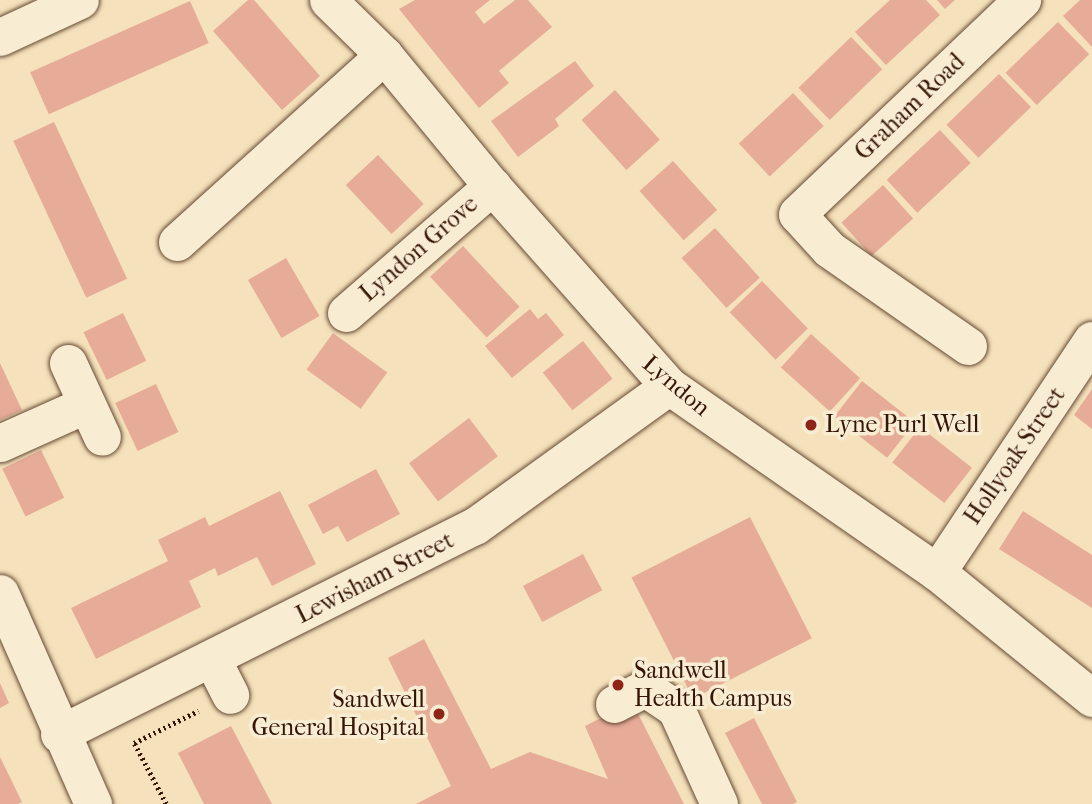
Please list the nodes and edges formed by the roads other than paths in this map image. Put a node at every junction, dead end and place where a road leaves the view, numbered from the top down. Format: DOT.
graph roads {
  1 [pos="80,0"];
  2 [pos="1022,0"];
  3 [pos="339,5"];
  4 [pos="0,37"];
  5 [pos="384,55"];
  6 [pos="492,186"];
  7 [pos="177,242"];
  8 [pos="346,313"];
  9 [pos="1092,340"];
  10 [pos="968,346"];
  11 [pos="68,363"];
  12 [pos="669,386"];
  13 [pos="87,404"];
  14 [pos="102,437"];
  15 [pos="0,443"];
  16 [pos="937,572"];
  17 [pos="0,593"];
  18 [pos="213,661"];
  19 [pos="230,695"];
  20 [pos="1092,698"];
  21 [pos="614,704"];
  22 [pos="59,734"];
  23 [pos="93,804"];
  24 [pos="719,804"];
  1 -- 4 [label="street"];
  2 -- 10 [label="street, Graham Road"];
  3 -- 5 [label="street, Lyndon"];
  5 -- 6 [label="street, Lyndon"];
  5 -- 7 [label="street"];
  6 -- 8 [label="street, Lyndon Grove"];
  6 -- 12 [label="street, Lyndon"];
  9 -- 16 [label="street, Hollyoak Street"];
  11 -- 13 [label="street"];
  12 -- 16 [label="street, Lyndon"];
  12 -- 18 [label="street, Lewisham Street"];
  13 -- 14 [label="street"];
  13 -- 15 [label="street"];
  16 -- 20 [label="street, Lyndon"];
  17 -- 22 [label="street"];
  18 -- 19 [label="street"];
  18 -- 22 [label="street, Lewisham Street"];
  21 -- 24 [label="street"];
  22 -- 23 [label="street"];
}
